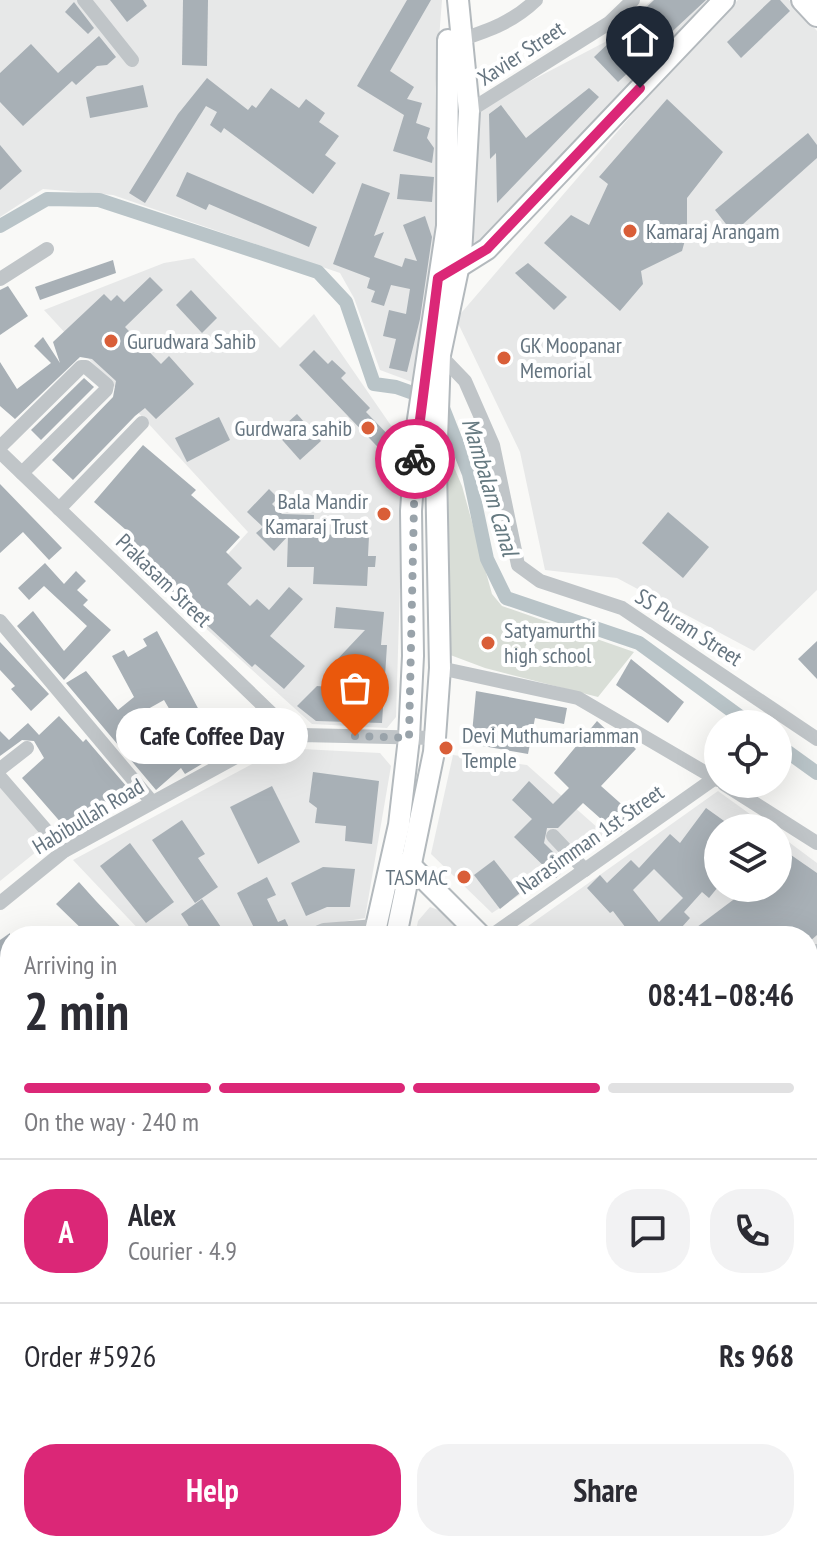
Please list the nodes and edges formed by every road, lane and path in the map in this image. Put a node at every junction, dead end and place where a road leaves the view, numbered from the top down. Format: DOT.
graph roads {
  1 [pos="84,0"];
  2 [pos="447,0"];
  3 [pos="458,0"];
  4 [pos="536,0"];
  5 [pos="633,0"];
  6 [pos="724,0"];
  7 [pos="803,0"];
  8 [pos="817,15"];
  9 [pos="460,40"];
  10 [pos="132,60"];
  11 [pos="469,111"];
  12 [pos="47,249"];
  13 [pos="459,267"];
  14 [pos="438,278"];
  15 [pos="0,279"];
  16 [pos="440,355"];
  17 [pos="432,380"];
  18 [pos="142,423"];
  19 [pos="0,449"];
  20 [pos="22,473"];
  21 [pos="59,509"];
  22 [pos="438,619"];
  23 [pos="413,620"];
  24 [pos="0,621"];
  25 [pos="440,668"];
  26 [pos="301,735"];
  27 [pos="409,738"];
  28 [pos="435,738"];
  29 [pos="817,739"];
  30 [pos="27,748"];
  31 [pos="0,769"];
  32 [pos="704,772"];
  33 [pos="0,777"];
  34 [pos="704,791"];
  35 [pos="746,798"];
  36 [pos="152,802"];
  37 [pos="553,836"];
  38 [pos="817,843"];
  39 [pos="64,851"];
  40 [pos="402,864"];
  41 [pos="585,870"];
  42 [pos="0,903"];
  43 [pos="377,926"];
  44 [pos="397,926"];
  45 [pos="470,926"];
  46 [pos="505,926"];
  1 -- 10 [label="street"];
  2 -- 14 [label="main road"];
  3 -- 9 [label="main road"];
  4 -- 9 [label="street"];
  5 -- 11 [label="street, Xavier Street"];
  6 -- 13 [label="main road"];
  7 -- 8 [label="main road"];
  9 -- 11 [label="main road"];
  11 -- 13 [label="main road"];
  12 -- 15 [label="street"];
  13 -- 14 [label="main road"];
  13 -- 16 [label="main road"];
  14 -- 17 [label="main road"];
  16 -- 17 [label="main road"];
  16 -- 29 [label="street, SS Puram Street"];
  17 -- 22 [label="main road"];
  17 -- 23 [label="main road"];
  18 -- 21 [label="street"];
  19 -- 20 [label="street, Prakasam Street"];
  19 -- 20 [label="street"];
  20 -- 21 [label="street, Prakasam Street"];
  21 -- 26 [label="street, Prakasam Street"];
  22 -- 23 [label="main road"];
  22 -- 25 [label="main road"];
  23 -- 27 [label="main road"];
  24 -- 36 [label="street"];
  25 -- 28 [label="main road"];
  25 -- 32 [label="street"];
  26 -- 27 [label="street, Habibullah Road"];
  26 -- 36 [label="street, Habibullah Road"];
  27 -- 28 [label="street, Habibullah Road"];
  27 -- 40 [label="main road"];
  28 -- 40 [label="main road"];
  30 -- 31 [label="street"];
  33 -- 39 [label="street"];
  34 -- 41 [label="street, Narasimman 1st Street"];
  35 -- 38 [label="street"];
  36 -- 39 [label="street, Habibullah Road"];
  37 -- 41 [label="street"];
  39 -- 42 [label="street, Habibullah Road"];
  40 -- 43 [label="main road"];
  40 -- 44 [label="main road"];
  40 -- 45 [label="main road"];
  41 -- 46 [label="street, Narasimman 1st Street"];
}
